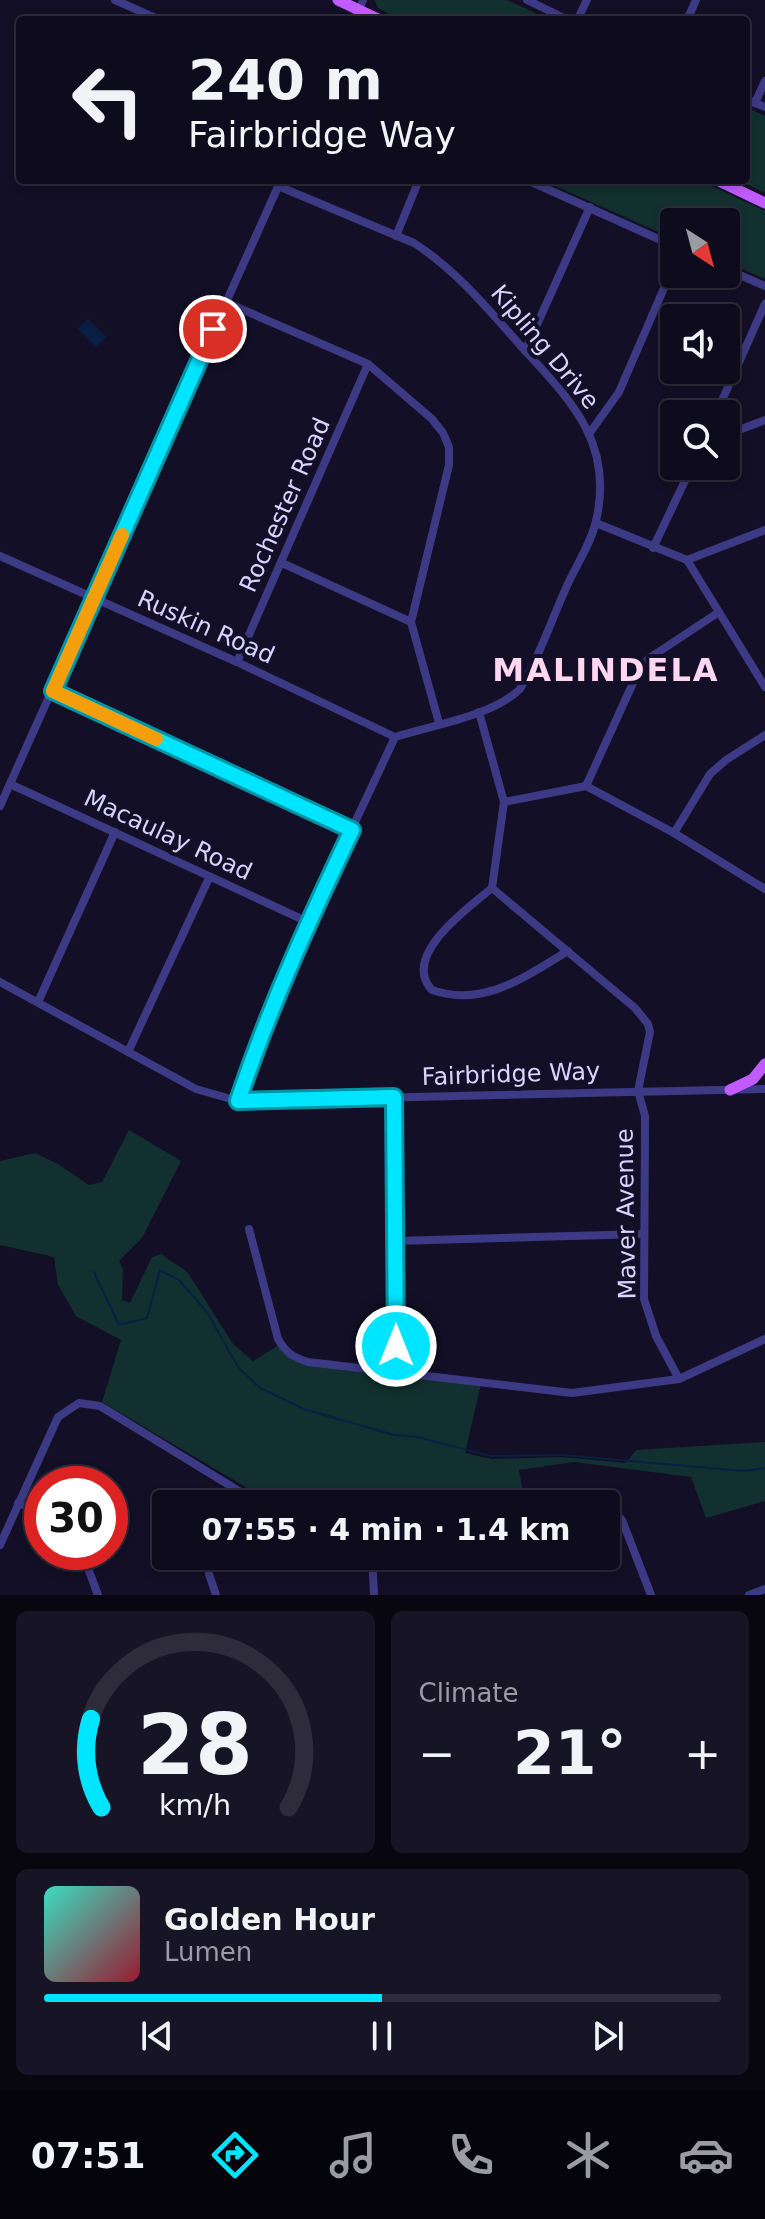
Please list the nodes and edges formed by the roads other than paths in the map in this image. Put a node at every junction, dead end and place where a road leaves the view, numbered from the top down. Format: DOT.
graph roads {
  1 [pos="115,0"];
  2 [pos="338,0"];
  3 [pos="527,0"];
  4 [pos="358,10"];
  5 [pos="151,16"];
  6 [pos="560,16"];
  7 [pos="765,81"];
  8 [pos="750,101"];
  9 [pos="765,107"];
  10 [pos="280,184"];
  11 [pos="282,184"];
  12 [pos="417,184"];
  13 [pos="536,184"];
  14 [pos="725,184"];
  15 [pos="765,203"];
  16 [pos="590,207"];
  17 [pos="396,236"];
  18 [pos="660,240"];
  19 [pos="740,275"];
  20 [pos="765,286"];
  21 [pos="664,288"];
  22 [pos="225,302"];
  23 [pos="765,304"];
  24 [pos="525,351"];
  25 [pos="368,364"];
  26 [pos="722,400"];
  27 [pos="765,420"];
  28 [pos="740,430"];
  29 [pos="589,434"];
  30 [pos="685,480"];
  31 [pos="596,523"];
  32 [pos="765,530"];
  33 [pos="653,548"];
  34 [pos="0,556"];
  35 [pos="687,560"];
  36 [pos="282,563"];
  37 [pos="94,599"];
  38 [pos="719,612"];
  39 [pos="411,622"];
  40 [pos="237,662"];
  41 [pos="765,687"];
  42 [pos="53,691"];
  43 [pos="479,712"];
  44 [pos="439,723"];
  45 [pos="765,735"];
  46 [pos="395,737"];
  47 [pos="10,784"];
  48 [pos="586,786"];
  49 [pos="504,802"];
  50 [pos="0,806"];
  51 [pos="352,830"];
  52 [pos="115,832"];
  53 [pos="674,833"];
  54 [pos="209,878"];
  55 [pos="492,888"];
  56 [pos="765,889"];
  57 [pos="308,922"];
  58 [pos="568,951"];
  59 [pos="0,982"];
  60 [pos="38,1002"];
  61 [pos="128,1052"];
  62 [pos="765,1064"];
  63 [pos="765,1089"];
  64 [pos="730,1090"];
  65 [pos="638,1091"];
  66 [pos="394,1097"];
  67 [pos="238,1101"];
  68 [pos="249,1229"];
  69 [pos="643,1234"];
  70 [pos="395,1241"];
  71 [pos="765,1339"];
  72 [pos="396,1373"];
  73 [pos="679,1379"];
  74 [pos="234,1490"];
  75 [pos="18,1503"];
  76 [pos="24,1505"];
  77 [pos="620,1518"];
  78 [pos="0,1545"];
  79 [pos="89,1570"];
  80 [pos="209,1570"];
  81 [pos="373,1570"];
  82 [pos="765,1589"];
  83 [pos="98,1595"];
  84 [pos="216,1595"];
  85 [pos="374,1595"];
  86 [pos="651,1595"];
  87 [pos="749,1595"];
  1 -- 5 [label="street"];
  2 -- 4 [label="main road"];
  3 -- 6 [label="street"];
  7 -- 8 [label="street"];
  8 -- 9 [label="street"];
  10 -- 22 [label="street"];
  11 -- 17 [label="street, Kipling Drive"];
  12 -- 17 [label="street"];
  13 -- 16 [label="street"];
  14 -- 15 [label="main road"];
  16 -- 18 [label="street"];
  16 -- 24 [label="street"];
  17 -- 24 [label="street, Kipling Drive"];
  19 -- 20 [label="street"];
  21 -- 29 [label="street"];
  22 -- 25 [label="street"];
  22 -- 37 [label="street"];
  23 -- 26 [label="street"];
  24 -- 29 [label="street, Kipling Drive"];
  25 -- 36 [label="street, Rochester Road"];
  25 -- 39 [label="street"];
  27 -- 28 [label="street"];
  29 -- 31 [label="street, Kipling Drive"];
  30 -- 33 [label="street"];
  31 -- 33 [label="street"];
  31 -- 43 [label="street, Kipling Drive"];
  32 -- 35 [label="street"];
  33 -- 35 [label="street"];
  34 -- 37 [label="street, Ruskin Road"];
  35 -- 38 [label="street"];
  36 -- 39 [label="street"];
  36 -- 40 [label="street, Rochester Road"];
  37 -- 40 [label="street, Ruskin Road"];
  37 -- 42 [label="street"];
  38 -- 41 [label="street"];
  38 -- 48 [label="street"];
  39 -- 44 [label="street"];
  40 -- 46 [label="street, Ruskin Road"];
  42 -- 47 [label="street"];
  42 -- 51 [label="street"];
  43 -- 44 [label="street, Kipling Drive"];
  43 -- 49 [label="street"];
  44 -- 46 [label="street, Kipling Drive"];
  45 -- 53 [label="street"];
  46 -- 51 [label="street"];
  47 -- 50 [label="street"];
  47 -- 52 [label="street, Macaulay Road"];
  48 -- 49 [label="street"];
  48 -- 53 [label="street"];
  49 -- 55 [label="street"];
  51 -- 57 [label="street"];
  52 -- 54 [label="street, Macaulay Road"];
  52 -- 60 [label="street"];
  53 -- 56 [label="street"];
  54 -- 57 [label="street, Macaulay Road"];
  54 -- 61 [label="street"];
  55 -- 58 [label="street"];
  55 -- 58 [label="street"];
  57 -- 67 [label="street"];
  58 -- 65 [label="street"];
  59 -- 60 [label="street, Fairbridge Way"];
  60 -- 61 [label="street, Fairbridge Way"];
  61 -- 67 [label="street, Fairbridge Way"];
  62 -- 64 [label="main road"];
  63 -- 64 [label="street, Fairbridge Way"];
  64 -- 65 [label="street, Fairbridge Way"];
  65 -- 66 [label="street, Fairbridge Way"];
  65 -- 69 [label="street, Maver Avenue"];
  66 -- 67 [label="street, Fairbridge Way"];
  66 -- 70 [label="street"];
  68 -- 72 [label="street"];
  69 -- 70 [label="street"];
  69 -- 73 [label="street, Maver Avenue"];
  70 -- 72 [label="street"];
  71 -- 73 [label="street"];
  72 -- 73 [label="street"];
  74 -- 75 [label="street"];
  75 -- 76 [label="street"];
  75 -- 78 [label="street"];
  77 -- 86 [label="street"];
  79 -- 83 [label="street"];
  80 -- 84 [label="street"];
  81 -- 85 [label="street"];
  82 -- 87 [label="street"];
}
